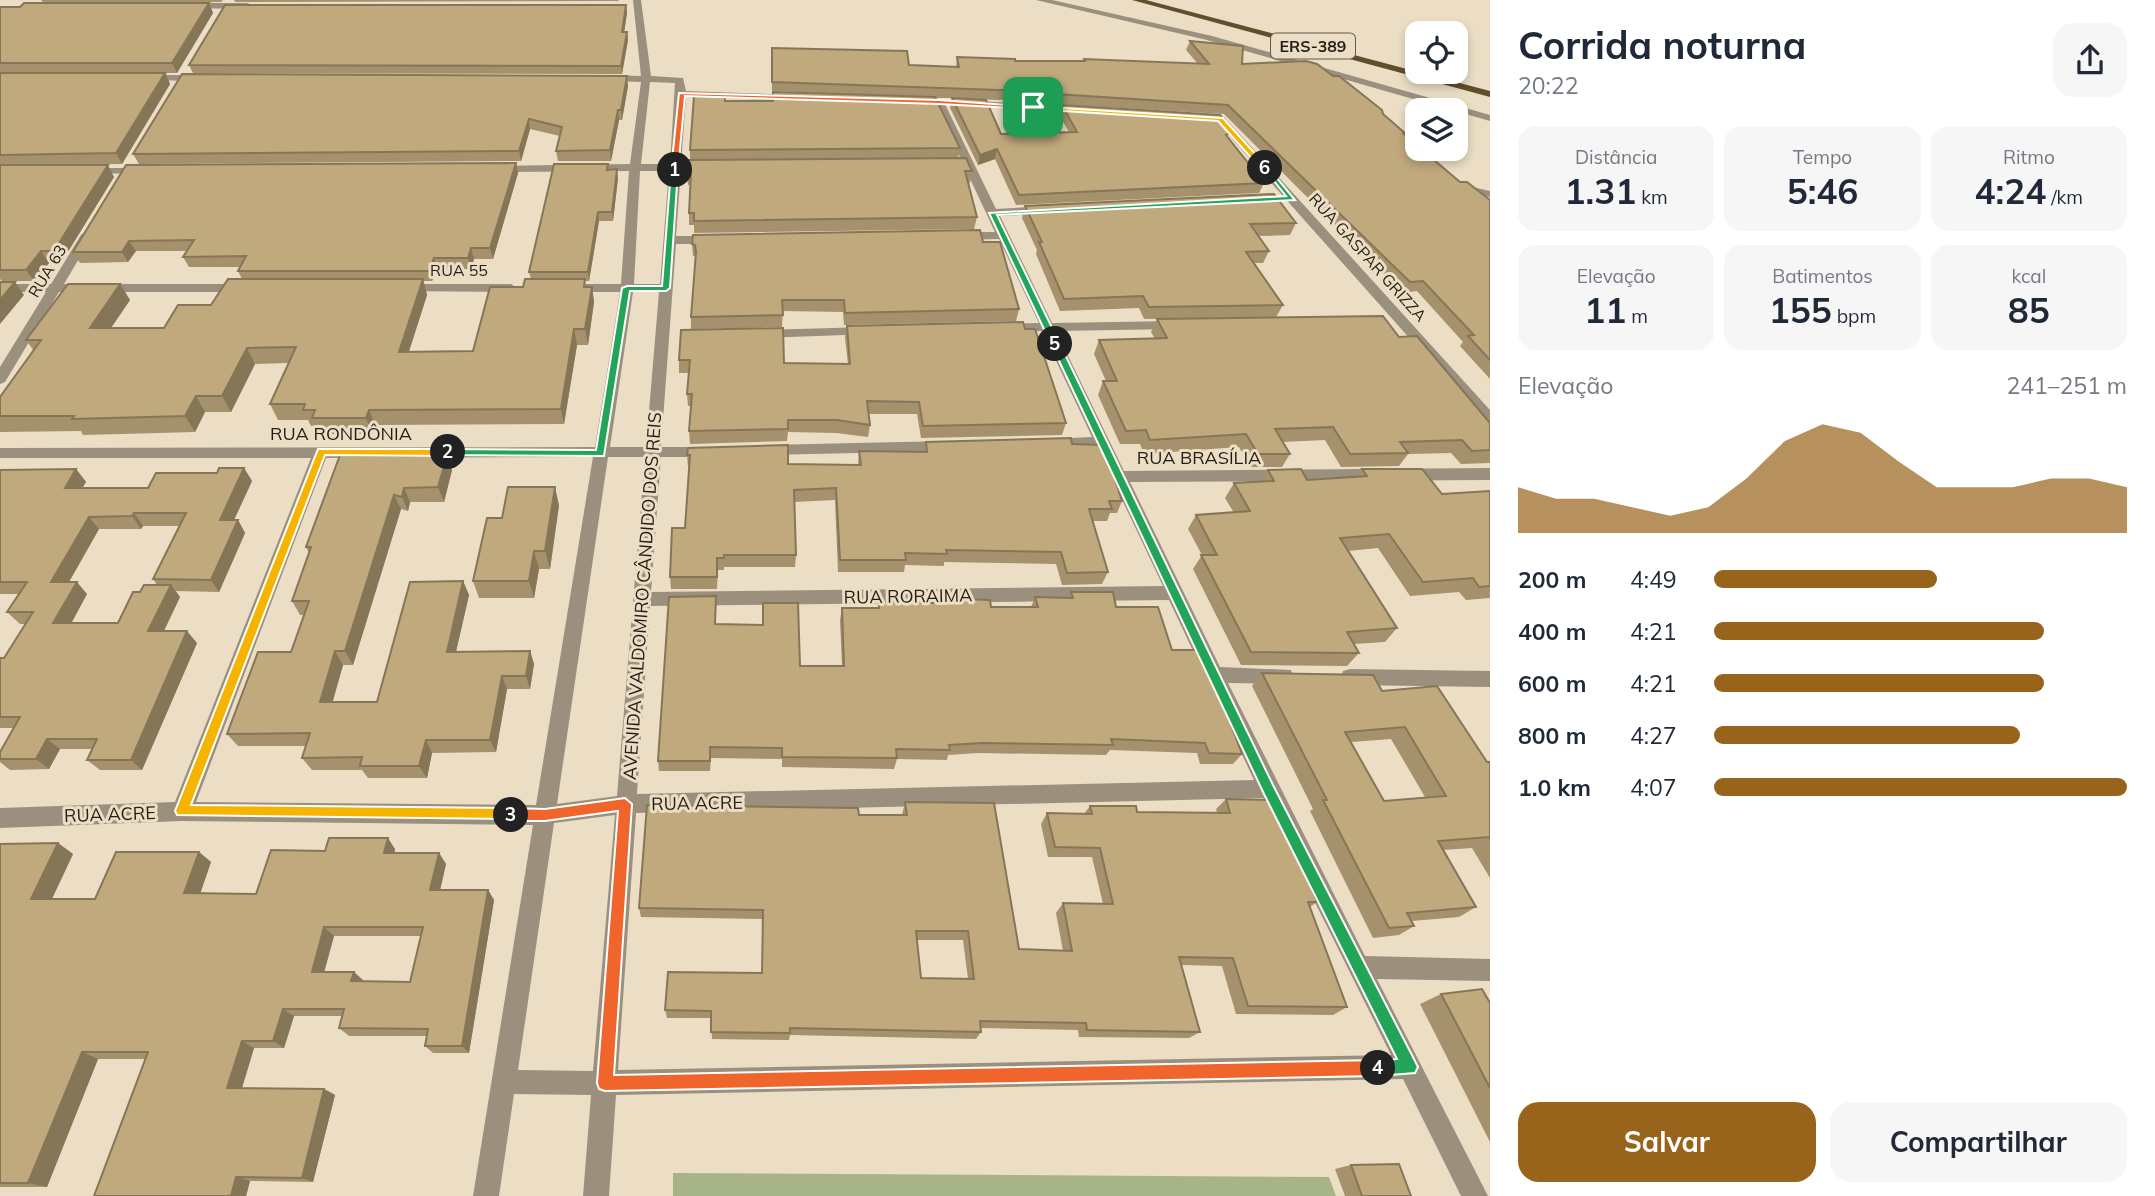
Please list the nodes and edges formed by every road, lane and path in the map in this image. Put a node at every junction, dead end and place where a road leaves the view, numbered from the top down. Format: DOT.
graph roads {
  1 [pos="1040,0"];
  2 [pos="1136,0"];
  3 [pos="227,3"];
  4 [pos="638,4"];
  5 [pos="172,6"];
  6 [pos="265,6"];
  7 [pos="625,7"];
  8 [pos="218,18"];
  9 [pos="190,66"];
  10 [pos="131,78"];
  11 [pos="183,78"];
  12 [pos="210,78"];
  13 [pos="592,78"];
  14 [pos="646,78"];
  15 [pos="681,87"];
  16 [pos="176,89"];
  17 [pos="1490,94"];
  18 [pos="804,98"];
  19 [pos="1100,112"];
  20 [pos="1490,118"];
  21 [pos="1214,119"];
  22 [pos="134,159"];
  23 [pos="675,167"];
  24 [pos="703,167"];
  25 [pos="635,168"];
  26 [pos="484,169"];
  27 [pos="76,171"];
  28 [pos="126,171"];
  29 [pos="154,171"];
  30 [pos="1458,181"];
  31 [pos="119,182"];
  32 [pos="1468,189"];
  33 [pos="1490,194"];
  34 [pos="1490,209"];
  35 [pos="1061,210"];
  36 [pos="993,213"];
  37 [pos="91,229"];
  38 [pos="1003,235"];
  39 [pos="948,236"];
  40 [pos="670,240"];
  41 [pos="726,240"];
  42 [pos="55,287"];
  43 [pos="0,288"];
  44 [pos="264,288"];
  45 [pos="390,288"];
  46 [pos="529,288"];
  47 [pos="557,288"];
  48 [pos="627,288"];
  49 [pos="666,288"];
  50 [pos="1184,325"];
  51 [pos="1047,327"];
  52 [pos="992,328"];
  53 [pos="882,331"];
  54 [pos="744,334"];
  55 [pos="0,379"];
  56 [pos="1490,419"];
  57 [pos="1102,442"];
  58 [pos="1034,444"];
  59 [pos="966,446"];
  60 [pos="722,451"];
  61 [pos="749,451"];
  62 [pos="321,452"];
  63 [pos="0,453"];
  64 [pos="601,453"];
  65 [pos="653,453"];
  66 [pos="1490,474"];
  67 [pos="1119,477"];
  68 [pos="1175,593"];
  69 [pos="641,599"];
  70 [pos="1214,675"];
  71 [pos="1297,676"];
  72 [pos="1338,677"];
  73 [pos="1490,679"];
  74 [pos="1269,789"];
  75 [pos="625,804"];
  76 [pos="182,811"];
  77 [pos="545,815"];
  78 [pos="0,818"];
  79 [pos="1359,967"];
  80 [pos="1490,970"];
  81 [pos="1410,1067"];
  82 [pos="504,1082"];
  83 [pos="605,1083"];
  84 [pos="486,1196"];
  85 [pos="596,1196"];
  86 [pos="1475,1196"];
  1 -- 20 [label="street"];
  2 -- 17 [label="main road, ERS-389"];
  3 -- 5 [label="street"];
  3 -- 6 [label="street"];
  3 -- 8 [label="street"];
  4 -- 7 [label="street"];
  4 -- 14 [label="street"];
  9 -- 11 [label="street"];
  10 -- 11 [label="street"];
  11 -- 12 [label="street"];
  11 -- 16 [label="street"];
  13 -- 14 [label="street"];
  14 -- 15 [label="street"];
  14 -- 25 [label="street"];
  15 -- 18 [label="street"];
  15 -- 23 [label="street, AVENIDA VALDOMIRO CÂNDIDO DOS REIS"];
  19 -- 36 [label="street"];
  21 -- 56 [label="street, RUA GASPAR GRIZZA"];
  22 -- 28 [label="street"];
  23 -- 24 [label="street"];
  23 -- 25 [label="street"];
  23 -- 40 [label="street, AVENIDA VALDOMIRO CÂNDIDO DOS REIS"];
  25 -- 26 [label="street"];
  25 -- 48 [label="street"];
  27 -- 28 [label="street"];
  28 -- 29 [label="street"];
  28 -- 31 [label="street"];
  30 -- 32 [label="street"];
  32 -- 33 [label="street"];
  32 -- 34 [label="street"];
  35 -- 36 [label="street"];
  36 -- 38 [label="street"];
  37 -- 42 [label="street, RUA 63"];
  38 -- 39 [label="street"];
  38 -- 51 [label="street"];
  40 -- 41 [label="street"];
  40 -- 49 [label="street, AVENIDA VALDOMIRO CÂNDIDO DOS REIS"];
  42 -- 43 [label="street"];
  42 -- 44 [label="street"];
  42 -- 55 [label="street, RUA 63"];
  45 -- 46 [label="street, RUA 55"];
  47 -- 48 [label="street"];
  48 -- 49 [label="street"];
  48 -- 64 [label="street"];
  49 -- 65 [label="street, AVENIDA VALDOMIRO CÂNDIDO DOS REIS"];
  50 -- 51 [label="street"];
  51 -- 52 [label="street"];
  51 -- 57 [label="street"];
  53 -- 54 [label="street"];
  57 -- 58 [label="street"];
  57 -- 67 [label="street"];
  59 -- 61 [label="street"];
  60 -- 65 [label="street, RUA RONDÔNIA"];
  62 -- 63 [label="street, RUA RONDÔNIA"];
  62 -- 64 [label="street, RUA RONDÔNIA"];
  62 -- 76 [label="street"];
  64 -- 65 [label="street, RUA RONDÔNIA"];
  64 -- 77 [label="street"];
  65 -- 69 [label="street, AVENIDA VALDOMIRO CÂNDIDO DOS REIS"];
  66 -- 67 [label="street, RUA BRASÍLIA"];
  67 -- 68 [label="street"];
  68 -- 69 [label="street, RUA RORAIMA"];
  68 -- 70 [label="street"];
  69 -- 75 [label="street, AVENIDA VALDOMIRO CÂNDIDO DOS REIS"];
  70 -- 71 [label="street"];
  70 -- 74 [label="street"];
  72 -- 73 [label="street"];
  74 -- 75 [label="street, RUA ACRE"];
  74 -- 79 [label="street"];
  75 -- 77 [label="street, RUA ACRE"];
  75 -- 83 [label="street, AVENIDA VALDOMIRO CÂNDIDO DOS REIS"];
  76 -- 77 [label="street, RUA ACRE"];
  76 -- 78 [label="street, RUA ACRE"];
  77 -- 82 [label="street"];
  79 -- 80 [label="street"];
  79 -- 81 [label="street"];
  81 -- 83 [label="street"];
  81 -- 86 [label="street"];
  82 -- 83 [label="street"];
  82 -- 84 [label="street"];
  83 -- 85 [label="street, AVENIDA VALDOMIRO CÂNDIDO DOS REIS"];
}
